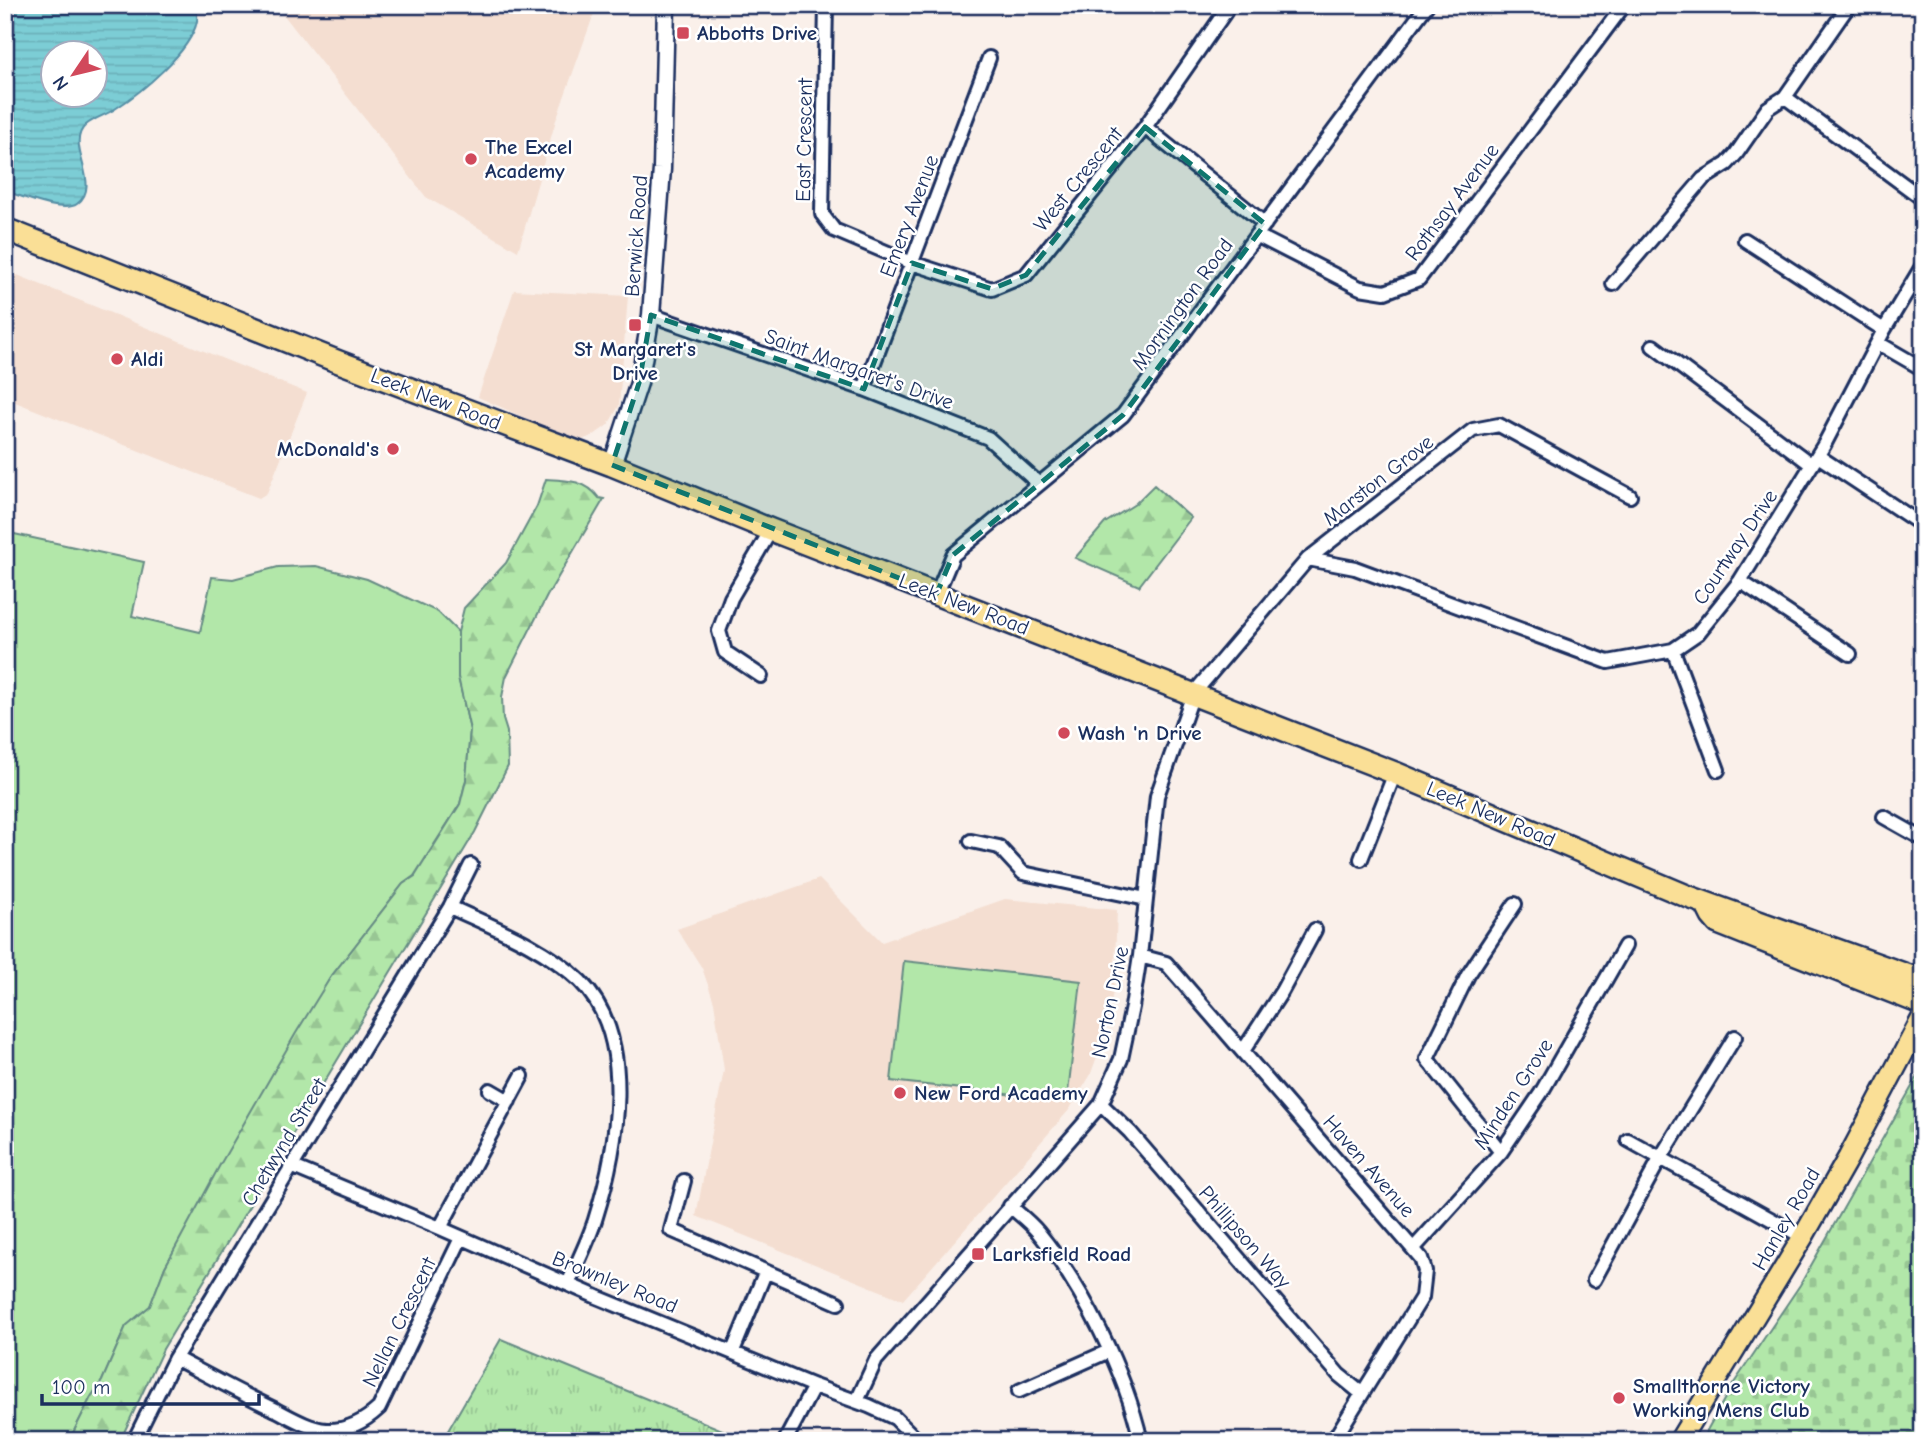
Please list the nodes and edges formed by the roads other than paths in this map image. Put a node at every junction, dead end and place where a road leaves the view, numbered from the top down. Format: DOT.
graph roads {
  1 [pos="666,5"];
  2 [pos="826,5"];
  3 [pos="1224,5"];
  4 [pos="1427,5"];
  5 [pos="1624,5"];
  6 [pos="1849,5"];
  7 [pos="989,58"];
  8 [pos="1785,97"];
  9 [pos="1145,127"];
  10 [pos="1923,199"];
  11 [pos="1265,224"];
  12 [pos="5,229"];
  13 [pos="1256,235"];
  14 [pos="1745,240"];
  15 [pos="912,262"];
  16 [pos="1923,265"];
  17 [pos="1613,284"];
  18 [pos="651,315"];
  19 [pos="1884,330"];
  20 [pos="1878,343"];
  21 [pos="1653,346"];
  22 [pos="1923,369"];
  23 [pos="864,389"];
  24 [pos="1815,460"];
  25 [pos="612,465"];
  26 [pos="1039,484"];
  27 [pos="1630,496"];
  28 [pos="1919,523"];
  29 [pos="771,530"];
  30 [pos="1308,559"];
  31 [pos="1740,581"];
  32 [pos="937,593"];
  33 [pos="1673,650"];
  34 [pos="1850,654"];
  35 [pos="761,676"];
  36 [pos="1193,694"];
  37 [pos="1718,770"];
  38 [pos="1395,773"];
  39 [pos="1884,817"];
  40 [pos="1923,839"];
  41 [pos="971,841"];
  42 [pos="1361,859"];
  43 [pos="471,865"];
  44 [pos="1146,899"];
  45 [pos="1704,902"];
  46 [pos="1515,904"];
  47 [pos="450,907"];
  48 [pos="1315,930"];
  49 [pos="1625,946"];
  50 [pos="1140,956"];
  51 [pos="1923,981"];
  52 [pos="1923,1004"];
  53 [pos="1923,1016"];
  54 [pos="1735,1037"];
  55 [pos="1243,1051"];
  56 [pos="522,1076"];
  57 [pos="490,1090"];
  58 [pos="509,1101"];
  59 [pos="1101,1104"];
  60 [pos="1628,1140"];
  61 [pos="1502,1152"];
  62 [pos="1661,1157"];
  63 [pos="291,1166"];
  64 [pos="684,1181"];
  65 [pos="1010,1206"];
  66 [pos="440,1228"];
  67 [pos="1803,1237"];
  68 [pos="461,1238"];
  69 [pos="1414,1248"];
  70 [pos="765,1273"];
  71 [pos="1594,1280"];
  72 [pos="568,1284"];
  73 [pos="838,1303"];
  74 [pos="733,1351"];
  75 [pos="1108,1351"];
  76 [pos="175,1358"];
  77 [pos="814,1386"];
  78 [pos="1019,1391"];
  79 [pos="1361,1393"];
  80 [pos="857,1401"];
  81 [pos="134,1441"];
  82 [pos="785,1441"];
  83 [pos="918,1441"];
  84 [pos="1141,1441"];
  85 [pos="1333,1441"];
  86 [pos="1679,1441"];
  1 -- 18 [label="street, Berwick Road"];
  2 -- 15 [label="street, East Crescent"];
  3 -- 9 [label="street, West Crescent"];
  4 -- 11 [label="street, Mornington Road"];
  5 -- 13 [label="street, Rothsay Avenue"];
  6 -- 8 [label="street"];
  7 -- 15 [label="street, Emery Avenue"];
  8 -- 10 [label="street"];
  8 -- 17 [label="street"];
  9 -- 11 [label="street"];
  9 -- 15 [label="street, West Crescent"];
  11 -- 13 [label="street, Mornington Road"];
  12 -- 25 [label="highway, Leek New Road"];
  13 -- 26 [label="street, Mornington Road"];
  14 -- 19 [label="street"];
  15 -- 23 [label="street, Emery Avenue"];
  16 -- 19 [label="street, Courtway Drive"];
  18 -- 23 [label="street, Saint Margaret's Drive"];
  18 -- 25 [label="street, Berwick Road"];
  19 -- 20 [label="street, Courtway Drive"];
  20 -- 22 [label="street"];
  20 -- 24 [label="street, Courtway Drive"];
  21 -- 24 [label="street"];
  23 -- 26 [label="street, Saint Margaret's Drive"];
  24 -- 28 [label="street"];
  24 -- 31 [label="street, Courtway Drive"];
  25 -- 29 [label="highway, Leek New Road"];
  26 -- 32 [label="street, Mornington Road"];
  27 -- 30 [label="street, Marston Grove"];
  29 -- 32 [label="highway, Leek New Road"];
  29 -- 35 [label="street"];
  30 -- 33 [label="street, Courtway Drive"];
  30 -- 36 [label="street, Marston Grove"];
  31 -- 33 [label="street, Courtway Drive"];
  31 -- 34 [label="street"];
  32 -- 36 [label="highway, Leek New Road"];
  33 -- 37 [label="street"];
  36 -- 38 [label="highway, Leek New Road"];
  36 -- 44 [label="street, Norton Drive"];
  38 -- 42 [label="street"];
  38 -- 45 [label="highway, Leek New Road"];
  39 -- 40 [label="street"];
  41 -- 44 [label="street"];
  43 -- 47 [label="street, Chetwynd Street"];
  44 -- 50 [label="street, Norton Drive"];
  45 -- 51 [label="highway, Leek New Road"];
  45 -- 52 [label="highway"];
  46 -- 61 [label="street"];
  47 -- 63 [label="street, Chetwynd Street"];
  47 -- 72 [label="street"];
  48 -- 55 [label="street"];
  49 -- 61 [label="street, Minden Grove"];
  50 -- 55 [label="street, Haven Avenue"];
  50 -- 59 [label="street, Norton Drive"];
  53 -- 67 [label="main road, Hanley Road"];
  54 -- 62 [label="street"];
  55 -- 69 [label="street, Haven Avenue"];
  56 -- 58 [label="street"];
  57 -- 58 [label="street"];
  58 -- 66 [label="street"];
  59 -- 65 [label="street, Norton Drive"];
  59 -- 79 [label="street, Phillipson Way"];
  60 -- 62 [label="street"];
  61 -- 69 [label="street, Minden Grove"];
  62 -- 67 [label="street"];
  62 -- 71 [label="street"];
  63 -- 66 [label="street, Brownley Road"];
  63 -- 76 [label="street, Chetwynd Street"];
  64 -- 70 [label="street"];
  65 -- 75 [label="street"];
  65 -- 80 [label="street, Norton Drive"];
  66 -- 68 [label="street, Brownley Road"];
  67 -- 86 [label="main road, Hanley Road"];
  68 -- 72 [label="street, Brownley Road"];
  68 -- 76 [label="street, Nellan Crescent"];
  69 -- 79 [label="street, Haven Avenue"];
  70 -- 73 [label="street"];
  70 -- 74 [label="street"];
  72 -- 74 [label="street, Brownley Road"];
  74 -- 77 [label="street, Brownley Road"];
  75 -- 78 [label="street"];
  75 -- 84 [label="street"];
  76 -- 81 [label="street, Chetwynd Street"];
  77 -- 80 [label="street, Brownley Road"];
  77 -- 82 [label="street"];
  79 -- 85 [label="street, Haven Avenue"];
  80 -- 83 [label="street, Brownley Road"];
}
